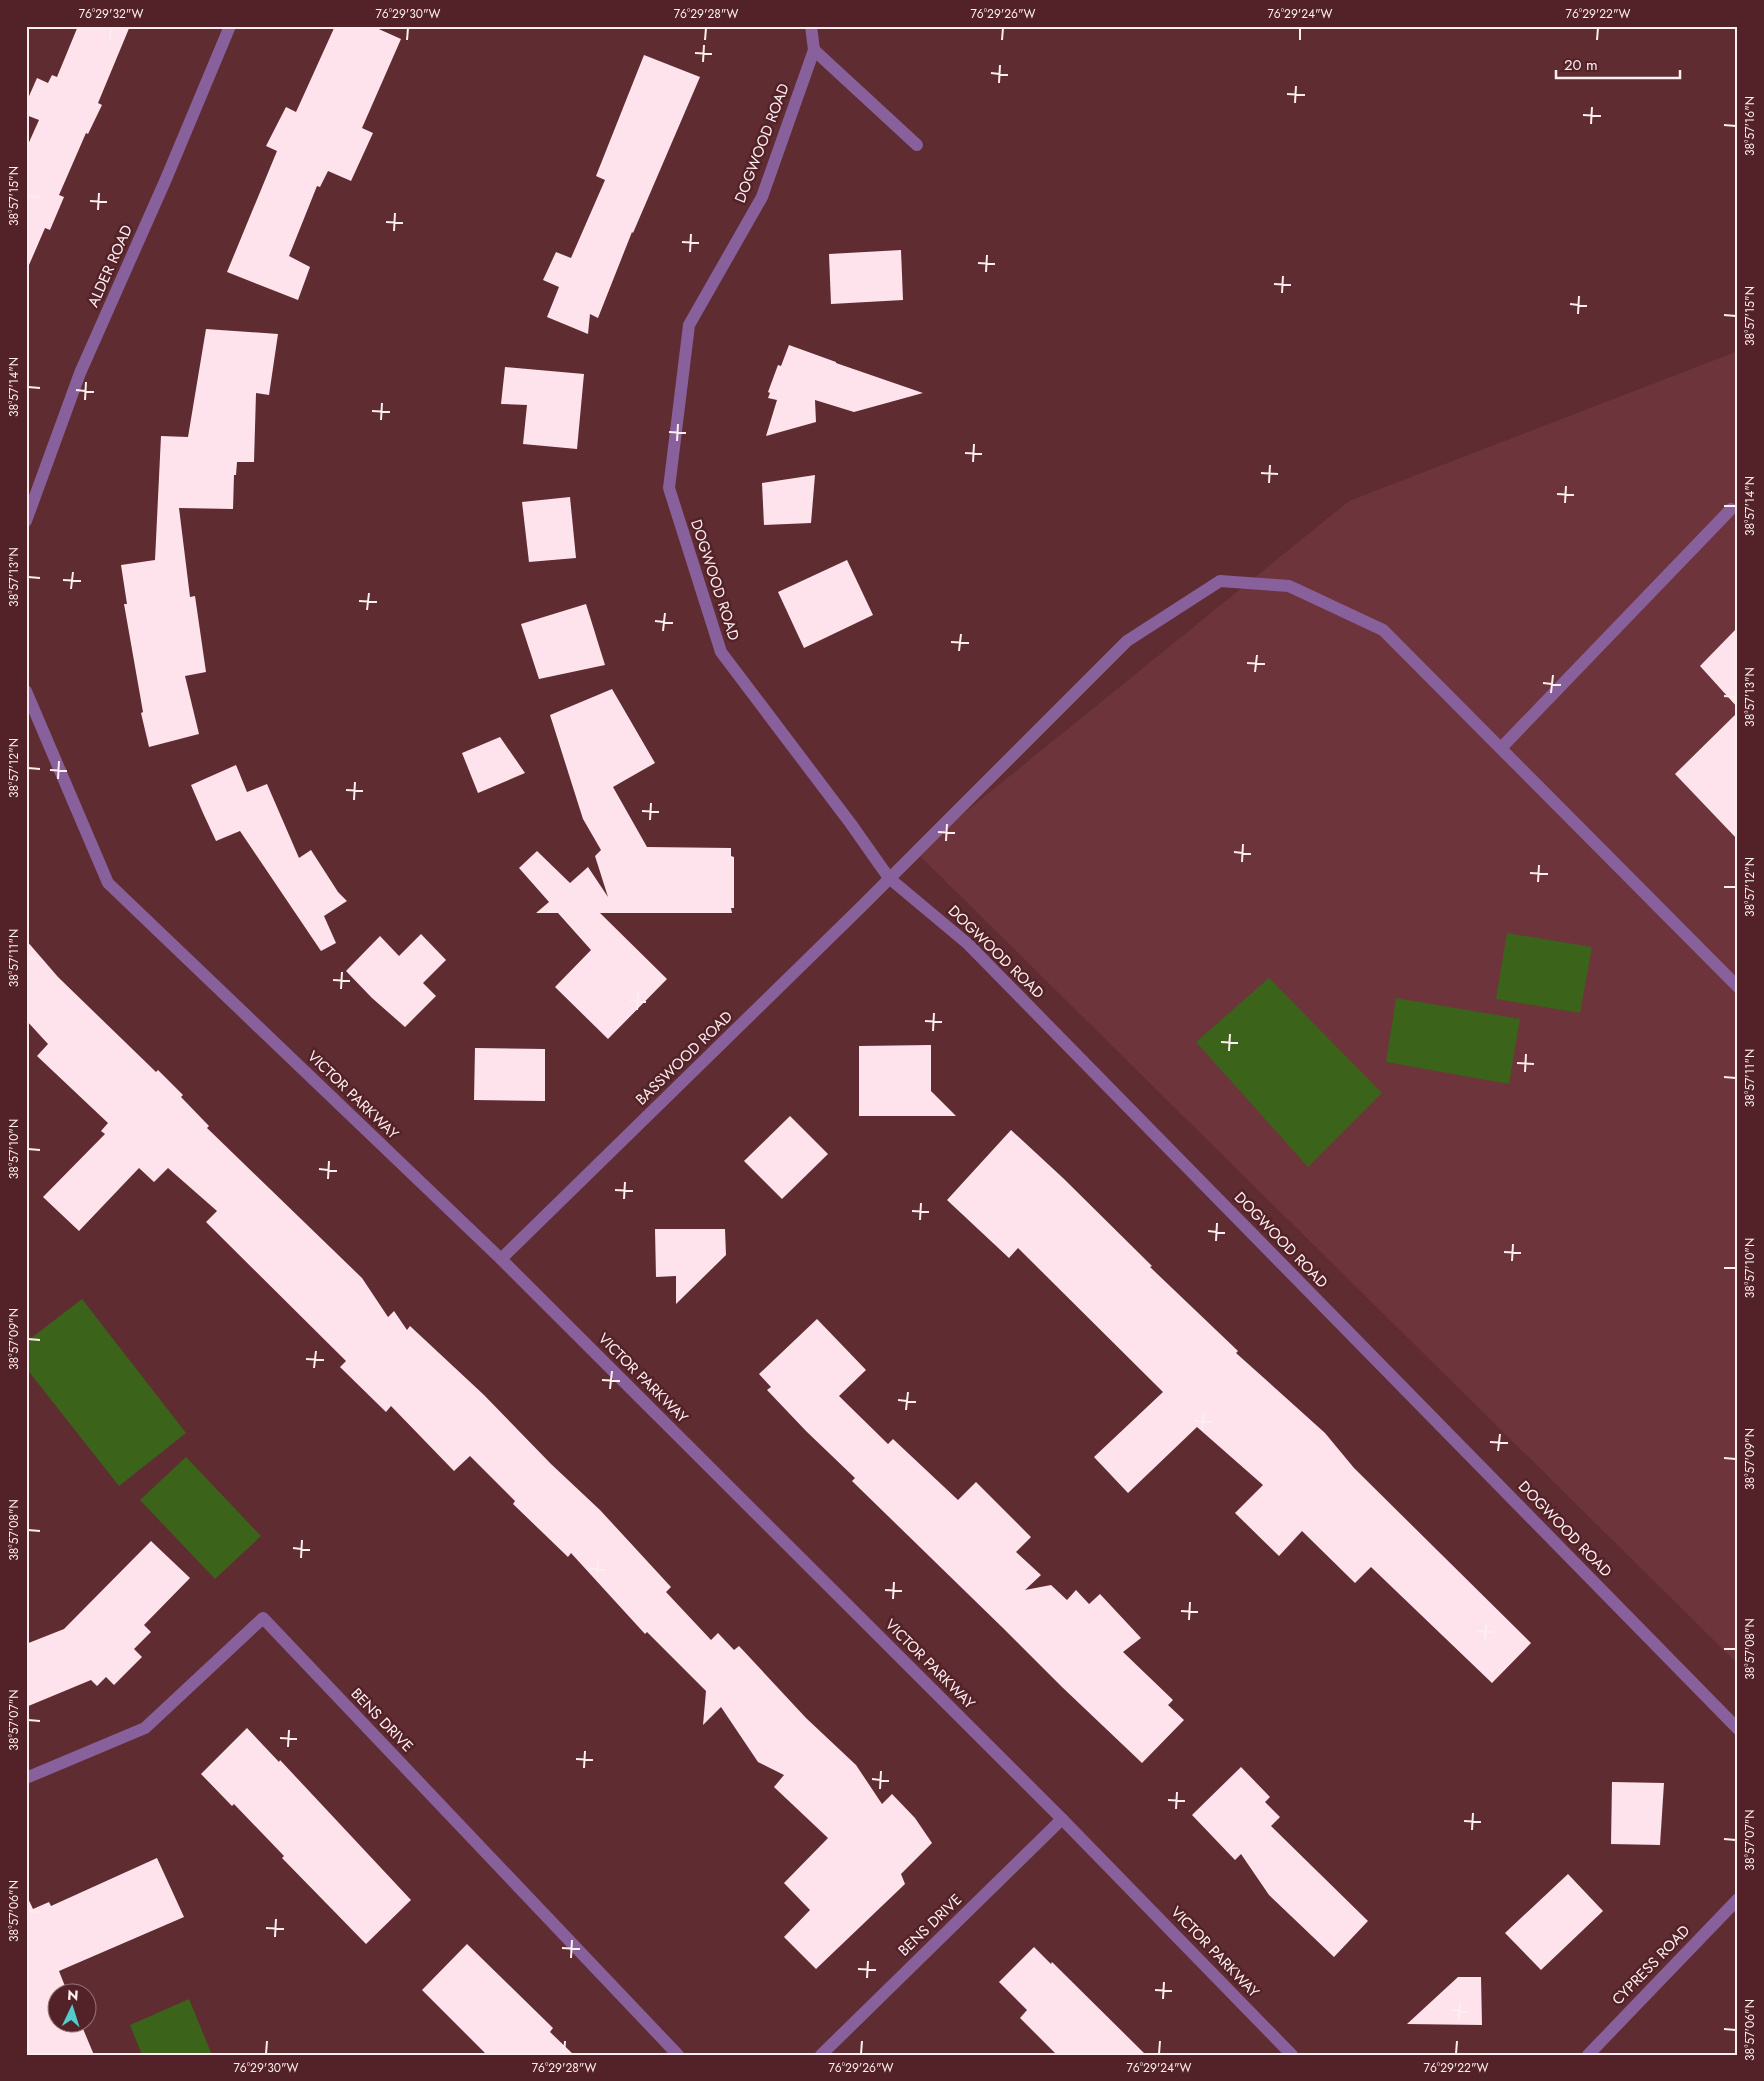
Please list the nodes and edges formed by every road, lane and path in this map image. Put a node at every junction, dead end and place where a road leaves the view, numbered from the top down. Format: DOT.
graph roads {
  1 [pos="230,26"];
  2 [pos="811,26"];
  3 [pos="814,50"];
  4 [pos="917,145"];
  5 [pos="1730,509"];
  6 [pos="26,521"];
  7 [pos="26,691"];
  8 [pos="1501,748"];
  9 [pos="889,878"];
  10 [pos="1738,987"];
  11 [pos="501,1259"];
  12 [pos="1738,1729"];
  13 [pos="26,1778"];
  14 [pos="1062,1819"];
  15 [pos="1738,1899"];
  16 [pos="678,2055"];
  17 [pos="821,2055"];
  18 [pos="1292,2055"];
  19 [pos="1588,2055"];
  1 -- 6 [label="street, ALDER ROAD"];
  2 -- 3 [label="street, DOGWOOD ROAD"];
  3 -- 4 [label="street"];
  3 -- 9 [label="street, DOGWOOD ROAD"];
  5 -- 8 [label="street"];
  7 -- 11 [label="street, VICTOR PARKWAY"];
  8 -- 9 [label="street, BASSWOOD ROAD"];
  8 -- 10 [label="street, BASSWOOD ROAD"];
  9 -- 11 [label="street, BASSWOOD ROAD"];
  9 -- 12 [label="street, DOGWOOD ROAD"];
  11 -- 14 [label="street, VICTOR PARKWAY"];
  13 -- 16 [label="street, BENS DRIVE"];
  14 -- 17 [label="street, BENS DRIVE"];
  14 -- 18 [label="street, VICTOR PARKWAY"];
  15 -- 19 [label="street, CYPRESS ROAD"];
}
